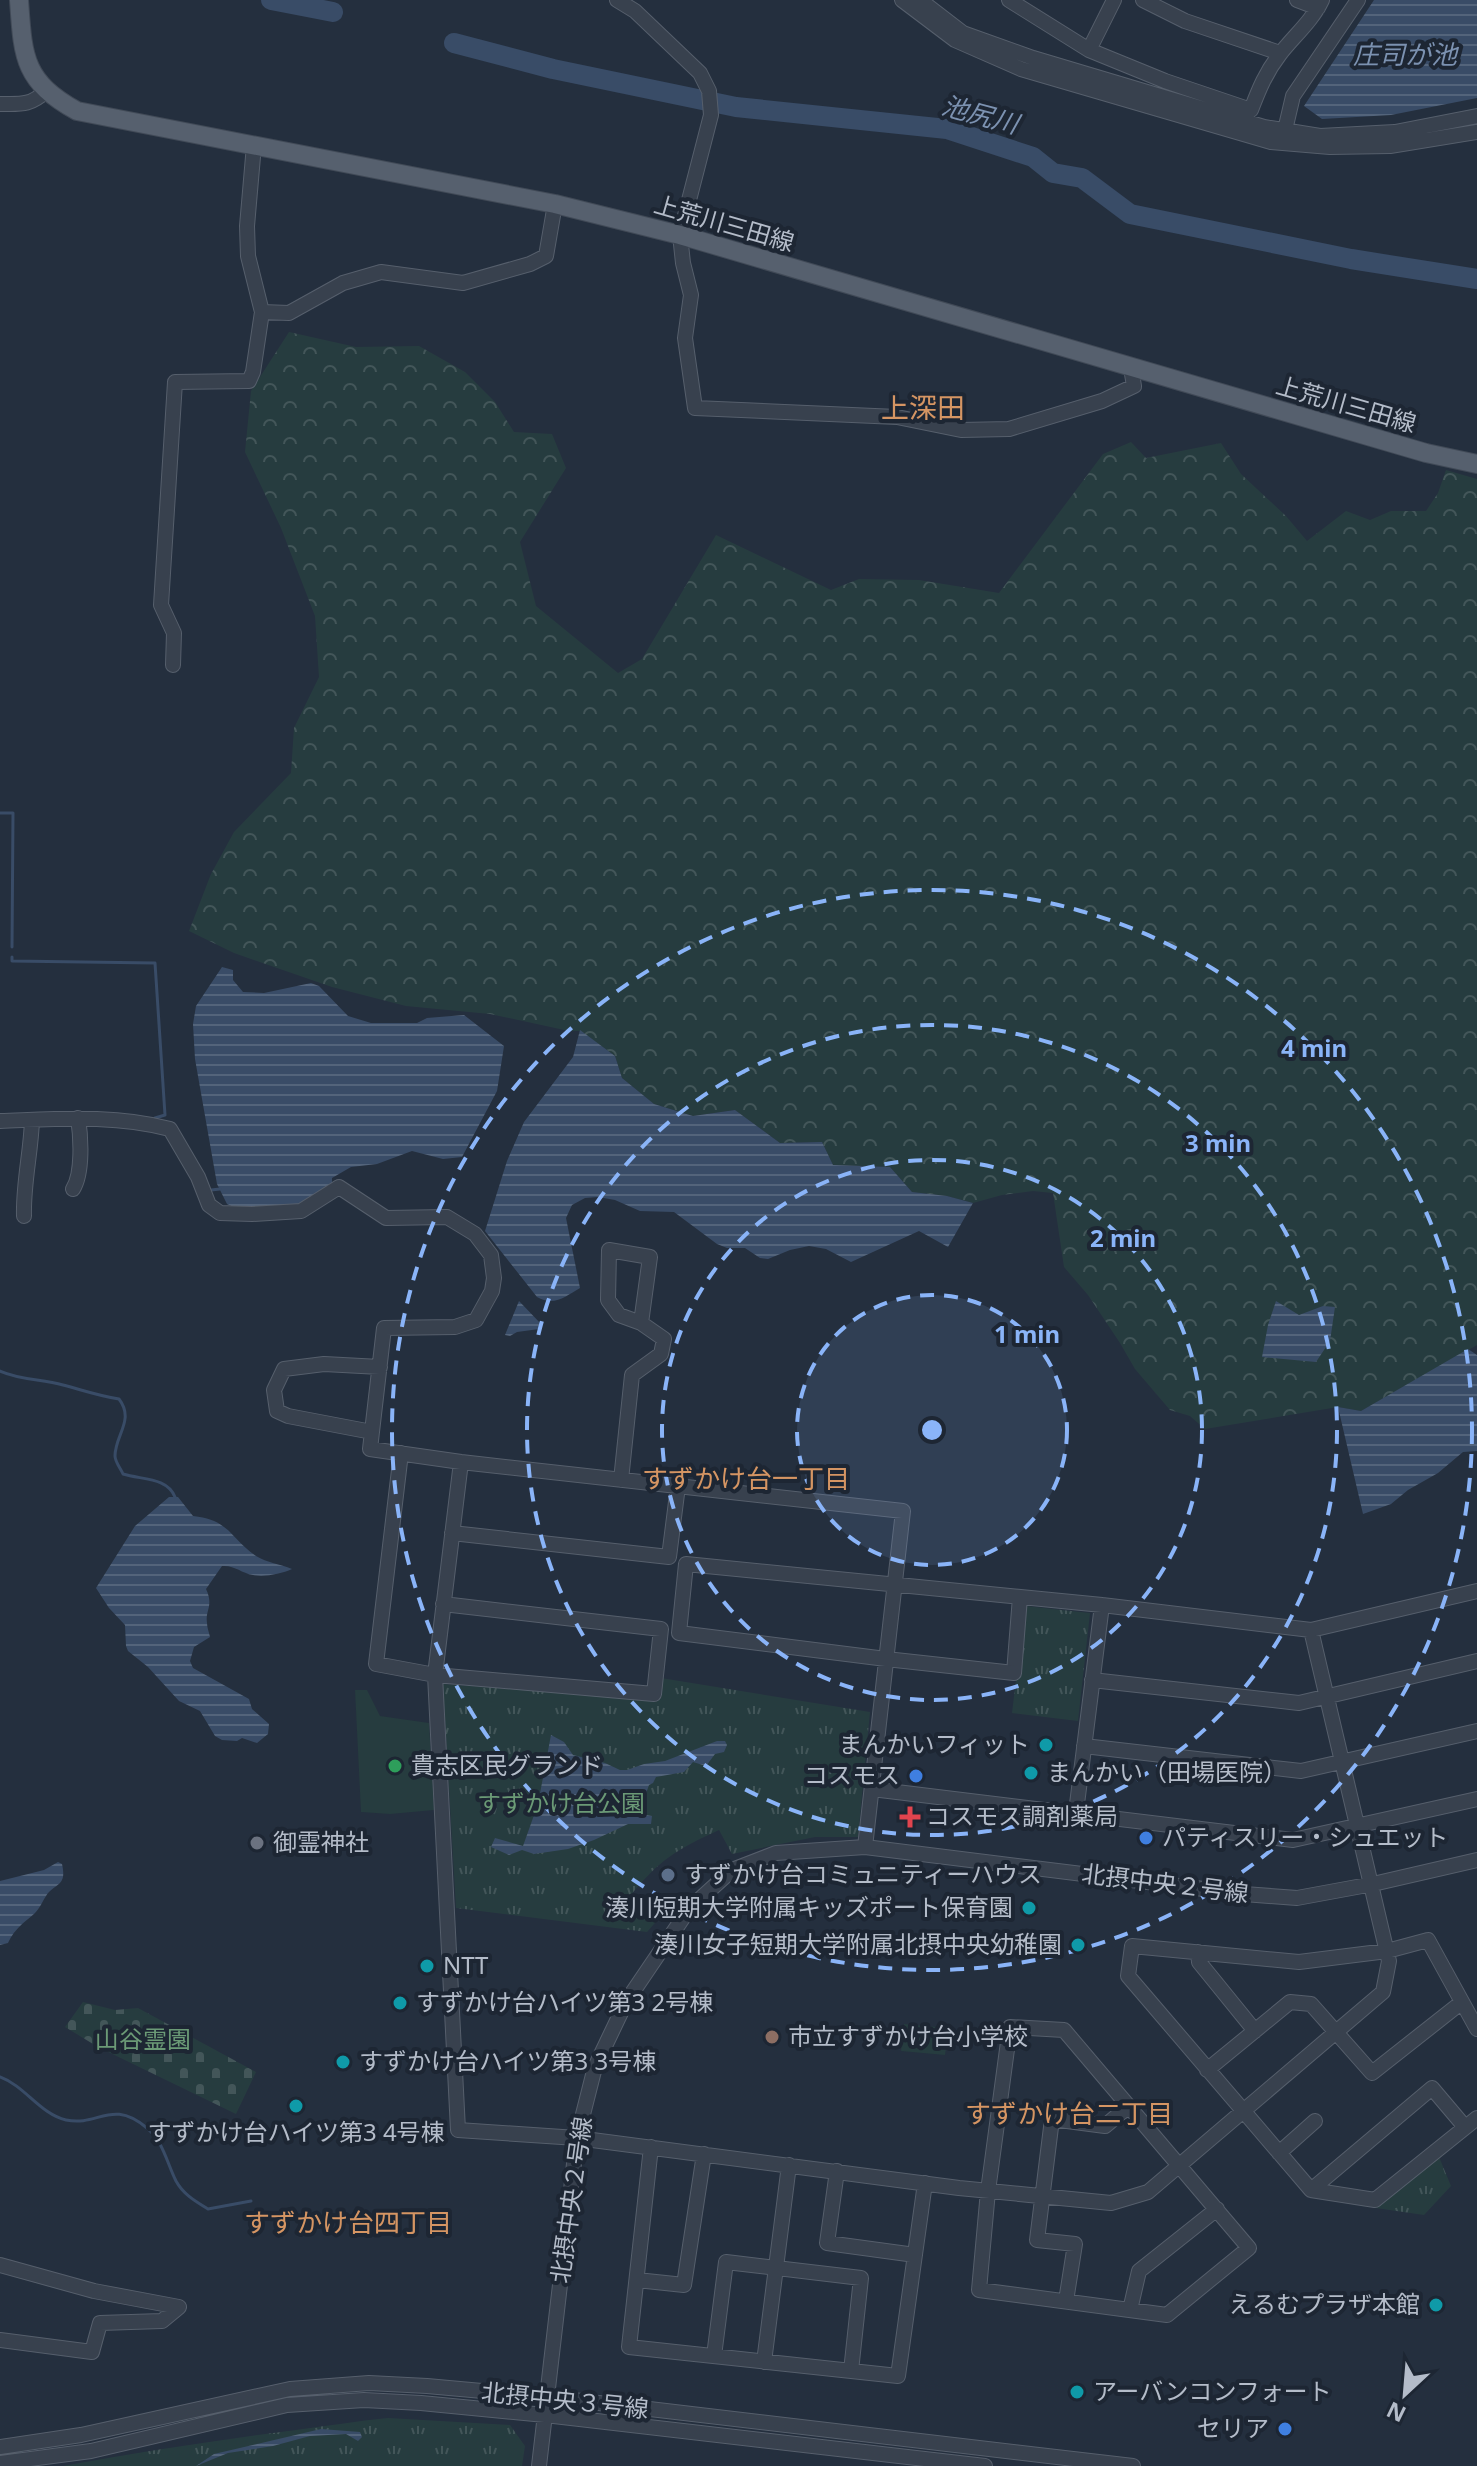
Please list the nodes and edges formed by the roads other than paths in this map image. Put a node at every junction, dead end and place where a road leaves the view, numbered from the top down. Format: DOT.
graph roads {
  1 [pos="617,0"];
  2 [pos="902,0"];
  3 [pos="920,0"];
  4 [pos="1009,0"];
  5 [pos="1114,0"];
  6 [pos="1143,0"];
  7 [pos="1297,0"];
  8 [pos="1358,0"];
  9 [pos="1320,4"];
  10 [pos="20,5"];
  11 [pos="1089,50"];
  12 [pos="1280,53"];
  13 [pos="46,91"];
  14 [pos="0,104"];
  15 [pos="1477,116"];
  16 [pos="1285,130"];
  17 [pos="1477,132"];
  18 [pos="254,145"];
  19 [pos="555,204"];
  20 [pos="680,235"];
  21 [pos="262,312"];
  22 [pos="1131,368"];
  23 [pos="1477,464"];
  24 [pos="173,665"];
  25 [pos="78,1118"];
  26 [pos="32,1120"];
  27 [pos="0,1121"];
  28 [pos="73,1189"];
  29 [pos="24,1216"];
  30 [pos="641,1323"];
  31 [pos="380,1367"];
  32 [pos="372,1432"];
  33 [pos="401,1453"];
  34 [pos="461,1462"];
  35 [pos="621,1480"];
  36 [pos="678,1486"];
  37 [pos="452,1533"];
  38 [pos="896,1584"];
  39 [pos="1477,1591"];
  40 [pos="1020,1597"];
  41 [pos="443,1604"];
  42 [pos="1102,1605"];
  43 [pos="1311,1630"];
  44 [pos="886,1659"];
  45 [pos="1477,1661"];
  46 [pos="435,1675"];
  47 [pos="1092,1680"];
  48 [pos="1328,1698"];
  49 [pos="1477,1731"];
  50 [pos="1084,1746"];
  51 [pos="1343,1763"];
  52 [pos="872,1789"];
  53 [pos="1477,1799"];
  54 [pos="1076,1812"];
  55 [pos="1359,1827"];
  56 [pos="865,1847"];
  57 [pos="1477,1860"];
  58 [pos="1373,1884"];
  59 [pos="1387,1951"];
  60 [pos="1198,1952"];
  61 [pos="1462,2002"];
  62 [pos="1477,2029"];
  63 [pos="1255,2031"];
  64 [pos="1337,2032"];
  65 [pos="1207,2070"];
  66 [pos="1129,2106"];
  67 [pos="1243,2113"];
  68 [pos="1477,2118"];
  69 [pos="1315,2121"];
  70 [pos="1465,2127"];
  71 [pos="577,2138"];
  72 [pos="651,2147"];
  73 [pos="1279,2153"];
  74 [pos="704,2154"];
  75 [pos="789,2165"];
  76 [pos="1180,2166"];
  77 [pos="837,2171"];
  78 [pos="925,2183"];
  79 [pos="1311,2190"];
  80 [pos="988,2191"];
  81 [pos="1042,2197"];
  82 [pos="1217,2209"];
  83 [pos="915,2255"];
  84 [pos="0,2265"];
  85 [pos="776,2266"];
  86 [pos="637,2280"];
  87 [pos="1066,2301"];
  88 [pos="1130,2310"];
  89 [pos="0,2340"];
  90 [pos="714,2356"];
  91 [pos="764,2362"];
  92 [pos="851,2371"];
  93 [pos="548,2397"];
  94 [pos="545,2415"];
  95 [pos="944,2444"];
  96 [pos="0,2447"];
  97 [pos="852,2450"];
  98 [pos="0,2463"];
  99 [pos="942,2463"];
  100 [pos="539,2466"];
  101 [pos="848,2466"];
  102 [pos="985,2466"];
  103 [pos="1133,2466"];
  1 -- 20 [label="street"];
  2 -- 17 [label="street"];
  3 -- 16 [label="street"];
  4 -- 11 [label="street"];
  5 -- 11 [label="street"];
  6 -- 12 [label="street"];
  7 -- 9 [label="street"];
  8 -- 16 [label="street"];
  9 -- 12 [label="street"];
  10 -- 13 [label="main road, 上荒川三田線"];
  11 -- 12 [label="street"];
  13 -- 14 [label="street"];
  13 -- 18 [label="main road, 上荒川三田線"];
  15 -- 16 [label="street"];
  18 -- 19 [label="main road, 上荒川三田線"];
  18 -- 21 [label="street"];
  19 -- 20 [label="main road, 上荒川三田線"];
  19 -- 21 [label="street"];
  20 -- 22 [label="main road, 上荒川三田線"];
  20 -- 22 [label="street"];
  21 -- 24 [label="street"];
  22 -- 23 [label="main road, 上荒川三田線"];
  25 -- 26 [label="street"];
  25 -- 28 [label="street"];
  25 -- 31 [label="street"];
  26 -- 27 [label="street"];
  26 -- 29 [label="street"];
  30 -- 30 [label="street"];
  30 -- 35 [label="street"];
  31 -- 32 [label="street"];
  31 -- 32 [label="street"];
  32 -- 33 [label="street"];
  33 -- 34 [label="street"];
  33 -- 46 [label="street"];
  34 -- 35 [label="street"];
  34 -- 37 [label="street"];
  35 -- 36 [label="street"];
  36 -- 37 [label="street"];
  36 -- 38 [label="street"];
  37 -- 41 [label="street"];
  38 -- 40 [label="street"];
  38 -- 44 [label="street"];
  38 -- 44 [label="street"];
  39 -- 43 [label="street"];
  40 -- 42 [label="street"];
  40 -- 44 [label="street"];
  41 -- 46 [label="street"];
  41 -- 46 [label="street"];
  42 -- 43 [label="street"];
  42 -- 47 [label="street"];
  43 -- 48 [label="street"];
  44 -- 52 [label="street"];
  45 -- 48 [label="street"];
  46 -- 71 [label="street"];
  47 -- 48 [label="street"];
  47 -- 50 [label="street"];
  48 -- 51 [label="street"];
  49 -- 51 [label="street"];
  50 -- 51 [label="street"];
  50 -- 54 [label="street"];
  51 -- 55 [label="street"];
  52 -- 54 [label="street"];
  52 -- 56 [label="street"];
  53 -- 55 [label="street"];
  54 -- 55 [label="street"];
  55 -- 58 [label="street"];
  56 -- 58 [label="street, 北摂中央２号線"];
  56 -- 71 [label="street, 北摂中央２号線"];
  57 -- 58 [label="street, 北摂中央２号線"];
  58 -- 59 [label="street"];
  59 -- 60 [label="street"];
  59 -- 61 [label="street"];
  59 -- 64 [label="street"];
  60 -- 63 [label="street"];
  60 -- 65 [label="street"];
  61 -- 62 [label="street"];
  61 -- 64 [label="street"];
  63 -- 64 [label="street"];
  63 -- 65 [label="street"];
  64 -- 67 [label="street"];
  65 -- 67 [label="street"];
  66 -- 76 [label="street"];
  66 -- 80 [label="street"];
  66 -- 81 [label="street"];
  67 -- 73 [label="street"];
  67 -- 76 [label="street"];
  68 -- 70 [label="street"];
  69 -- 73 [label="street"];
  70 -- 79 [label="street"];
  70 -- 79 [label="street"];
  71 -- 72 [label="street"];
  71 -- 93 [label="street, 北摂中央２号線"];
  72 -- 74 [label="street"];
  72 -- 86 [label="street"];
  73 -- 79 [label="street"];
  74 -- 75 [label="street"];
  74 -- 86 [label="street"];
  75 -- 77 [label="street"];
  75 -- 85 [label="street"];
  76 -- 81 [label="street"];
  76 -- 82 [label="street"];
  77 -- 78 [label="street"];
  77 -- 83 [label="street"];
  78 -- 80 [label="street"];
  78 -- 83 [label="street"];
  80 -- 81 [label="street"];
  80 -- 87 [label="street"];
  81 -- 87 [label="street"];
  82 -- 88 [label="street"];
  82 -- 88 [label="street"];
  83 -- 92 [label="street"];
  84 -- 89 [label="street"];
  85 -- 90 [label="street"];
  85 -- 91 [label="street"];
  85 -- 92 [label="street"];
  86 -- 90 [label="street"];
  87 -- 88 [label="street"];
  90 -- 91 [label="street"];
  91 -- 92 [label="street"];
  93 -- 94 [label="street, 北摂中央２号線"];
  93 -- 95 [label="street, 北摂中央３号線"];
  93 -- 96 [label="street, 北摂中央３号線"];
  94 -- 97 [label="street, 北摂中央３号線"];
  94 -- 98 [label="street, 北摂中央３号線"];
  94 -- 100 [label="street, 北摂中央２号線"];
  95 -- 99 [label="street"];
  95 -- 103 [label="street, 北摂中央３号線"];
  97 -- 99 [label="street, 北摂中央３号線"];
  97 -- 101 [label="street"];
  99 -- 102 [label="street, 北摂中央３号線"];
}
